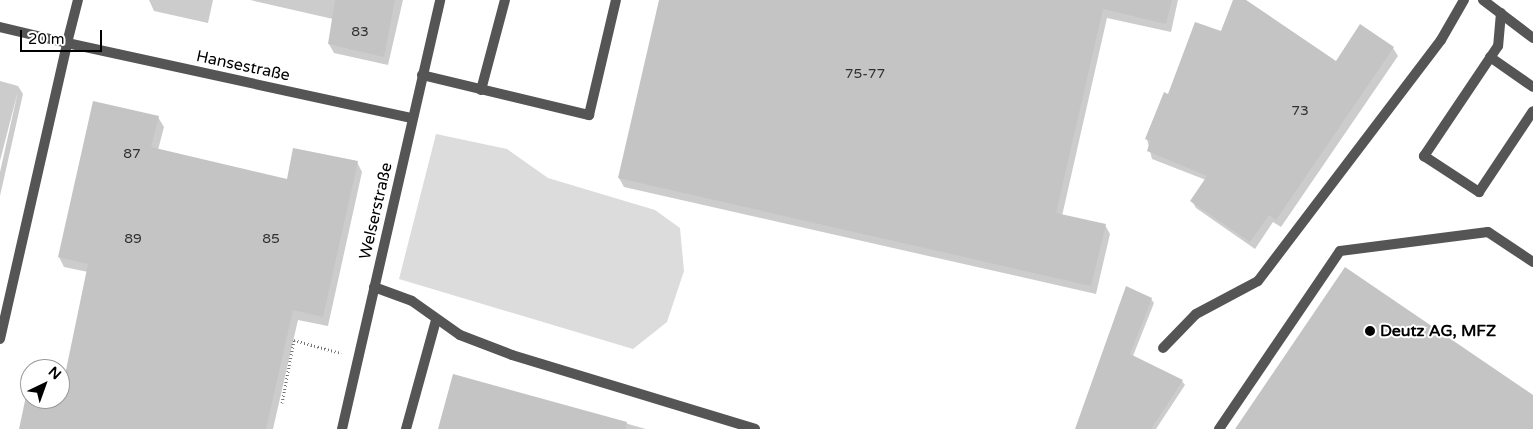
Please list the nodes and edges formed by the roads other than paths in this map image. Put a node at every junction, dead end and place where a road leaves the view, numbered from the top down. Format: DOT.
graph roads {
  1 [pos="78,0"];
  2 [pos="440,0"];
  3 [pos="505,0"];
  4 [pos="616,0"];
  5 [pos="1464,0"];
  6 [pos="1483,0"];
  7 [pos="1501,13"];
  8 [pos="0,27"];
  9 [pos="1533,38"];
  10 [pos="67,42"];
  11 [pos="1490,58"];
  12 [pos="422,76"];
  13 [pos="1533,87"];
  14 [pos="481,90"];
  15 [pos="1533,111"];
  16 [pos="412,118"];
  17 [pos="1533,262"];
  18 [pos="374,287"];
  19 [pos="436,320"];
  20 [pos="0,339"];
  21 [pos="1163,348"];
  22 [pos="342,429"];
  23 [pos="406,429"];
  24 [pos="755,429"];
  25 [pos="1219,429"];
  1 -- 10 [label="street"];
  2 -- 12 [label="street, Welserstraße"];
  3 -- 14 [label="street"];
  4 -- 14 [label="street"];
  5 -- 21 [label="street"];
  6 -- 7 [label="street"];
  7 -- 9 [label="street"];
  7 -- 11 [label="street"];
  8 -- 10 [label="street, Hansestraße"];
  10 -- 16 [label="street, Hansestraße"];
  10 -- 20 [label="street"];
  11 -- 13 [label="street"];
  11 -- 15 [label="street"];
  12 -- 14 [label="street"];
  12 -- 16 [label="street, Welserstraße"];
  16 -- 18 [label="street, Welserstraße"];
  17 -- 25 [label="street"];
  18 -- 19 [label="street"];
  18 -- 22 [label="street, Welserstraße"];
  19 -- 23 [label="street"];
  19 -- 24 [label="street"];
}
